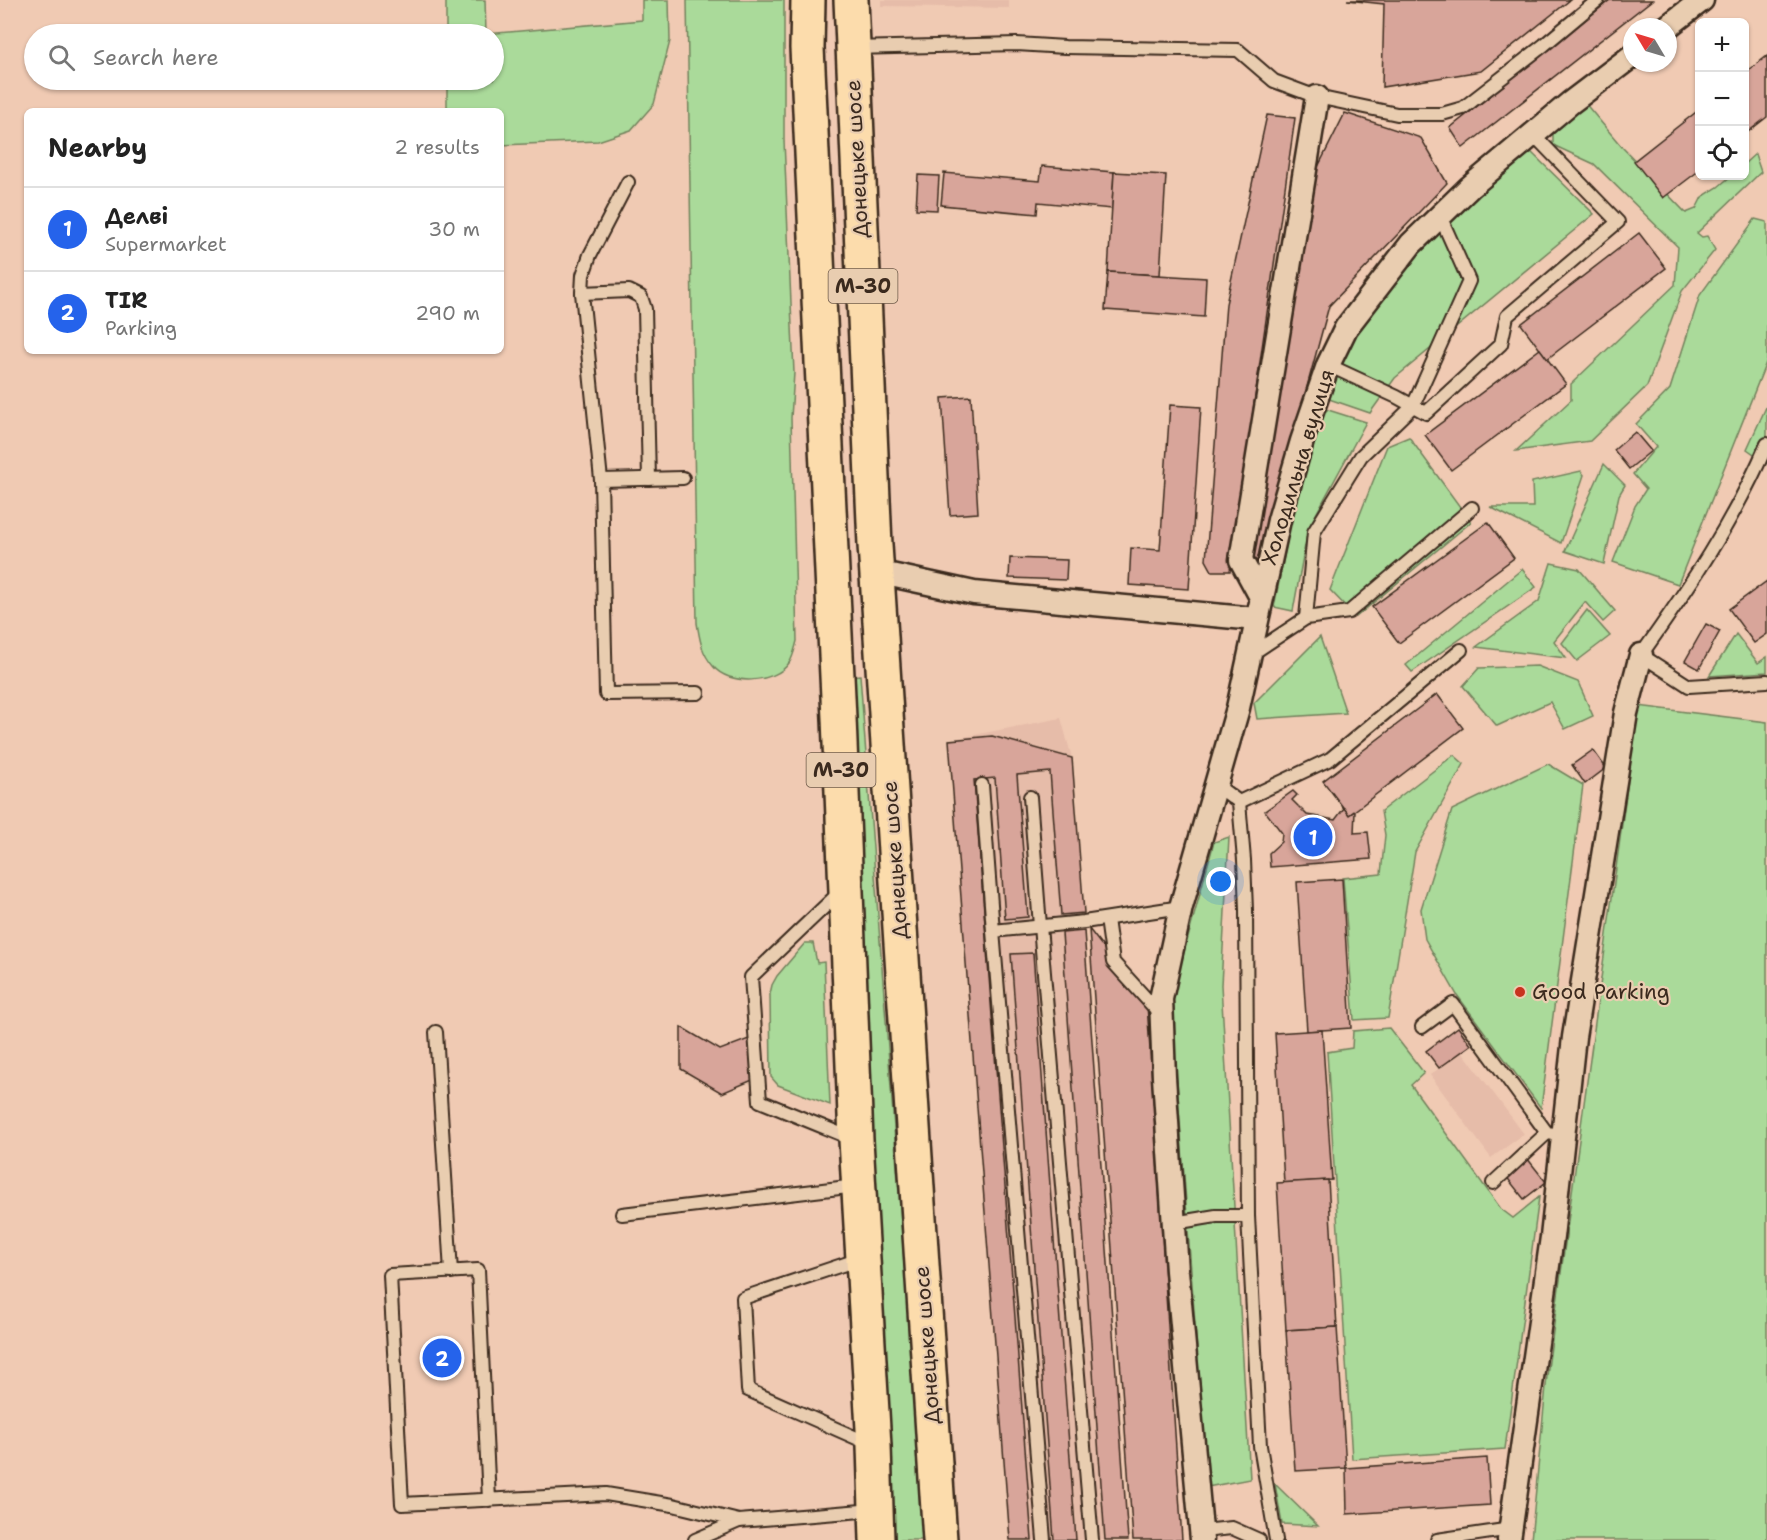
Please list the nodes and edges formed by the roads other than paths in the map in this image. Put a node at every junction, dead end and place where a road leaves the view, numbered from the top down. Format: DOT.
graph roads {
  1 [pos="808,0"];
  2 [pos="851,0"];
  3 [pos="1598,0"];
  4 [pos="1702,0"];
  5 [pos="1677,19"];
  6 [pos="852,48"];
  7 [pos="1623,63"];
  8 [pos="1317,97"];
  9 [pos="1533,134"];
  10 [pos="628,182"];
  11 [pos="1440,216"];
  12 [pos="582,293"];
  13 [pos="1328,365"];
  14 [pos="1413,406"];
  15 [pos="1767,444"];
  16 [pos="683,478"];
  17 [pos="649,479"];
  18 [pos="601,480"];
  19 [pos="1472,508"];
  20 [pos="877,572"];
  21 [pos="1259,608"];
  22 [pos="1306,618"];
  23 [pos="1461,650"];
  24 [pos="1641,655"];
  25 [pos="1250,656"];
  26 [pos="1767,681"];
  27 [pos="698,693"];
  28 [pos="982,785"];
  29 [pos="1216,785"];
  30 [pos="1030,797"];
  31 [pos="1239,802"];
  32 [pos="847,886"];
  33 [pos="1181,907"];
  34 [pos="1107,919"];
  35 [pos="1040,926"];
  36 [pos="993,931"];
  37 [pos="1161,1016"];
  38 [pos="1422,1027"];
  39 [pos="436,1032"];
  40 [pos="1555,1134"];
  41 [pos="856,1140"];
  42 [pos="1493,1183"];
  43 [pos="859,1186"];
  44 [pos="622,1214"];
  45 [pos="1248,1216"];
  46 [pos="1174,1223"];
  47 [pos="864,1258"];
  48 [pos="451,1272"];
  49 [pos="874,1446"];
  50 [pos="489,1500"];
  51 [pos="739,1521"];
  52 [pos="876,1525"];
  53 [pos="1510,1534"];
  54 [pos="1202,1535"];
  55 [pos="695,1540"];
  56 [pos="940,1540"];
  57 [pos="1044,1540"];
  58 [pos="1092,1540"];
  59 [pos="1259,1540"];
  60 [pos="1276,1540"];
  61 [pos="1437,1540"];
  1 -- 32 [label="highway, Донецьке шосе / М-30"];
  2 -- 6 [label="highway, Донецьке шосе / М-30"];
  3 -- 8 [label="lane"];
  4 -- 5 [label="street"];
  6 -- 8 [label="lane"];
  6 -- 20 [label="highway, Донецьке шосе / М-30"];
  7 -- 9 [label="street, Холодильна вулиця"];
  8 -- 21 [label="street"];
  9 -- 11 [label="street, Холодильна вулиця"];
  9 -- 14 [label="lane"];
  10 -- 12 [label="lane"];
  11 -- 13 [label="street, Холодильна вулиця"];
  11 -- 14 [label="lane"];
  12 -- 17 [label="lane"];
  12 -- 18 [label="lane"];
  13 -- 14 [label="lane"];
  13 -- 21 [label="street, Холодильна вулиця"];
  14 -- 22 [label="lane"];
  15 -- 24 [label="lane"];
  16 -- 17 [label="lane"];
  17 -- 18 [label="lane"];
  18 -- 27 [label="lane"];
  19 -- 22 [label="lane"];
  20 -- 21 [label="street"];
  20 -- 56 [label="highway, Донецьке шосе / М-30"];
  21 -- 25 [label="street, Холодильна вулиця"];
  22 -- 25 [label="lane"];
  23 -- 31 [label="lane"];
  24 -- 26 [label="lane"];
  24 -- 40 [label="street"];
  25 -- 29 [label="street, Холодильна вулиця"];
  28 -- 36 [label="lane"];
  29 -- 31 [label="lane"];
  29 -- 33 [label="street, Холодильна вулиця"];
  30 -- 35 [label="lane"];
  31 -- 45 [label="lane"];
  32 -- 41 [label="highway, Донецьке шосе / М-30"];
  32 -- 41 [label="lane"];
  33 -- 34 [label="lane"];
  33 -- 37 [label="street, Холодильна вулиця"];
  34 -- 35 [label="lane"];
  34 -- 37 [label="lane"];
  35 -- 36 [label="lane"];
  35 -- 58 [label="lane"];
  36 -- 57 [label="lane"];
  37 -- 46 [label="street, Холодильна вулиця"];
  38 -- 40 [label="lane"];
  39 -- 48 [label="lane"];
  40 -- 42 [label="lane"];
  40 -- 53 [label="street"];
  41 -- 43 [label="highway, Донецьке шосе / М-30"];
  43 -- 44 [label="lane"];
  43 -- 47 [label="highway, Донецьке шосе / М-30"];
  45 -- 46 [label="lane"];
  45 -- 60 [label="lane"];
  46 -- 54 [label="street, Холодильна вулиця"];
  47 -- 49 [label="highway, Донецьке шосе / М-30"];
  47 -- 49 [label="lane"];
  48 -- 50 [label="lane"];
  48 -- 50 [label="lane"];
  49 -- 52 [label="highway, Донецьке шосе / М-30"];
  50 -- 51 [label="lane"];
  51 -- 52 [label="lane"];
  51 -- 55 [label="lane"];
  53 -- 61 [label="lane"];
  54 -- 59 [label="lane"];
}
